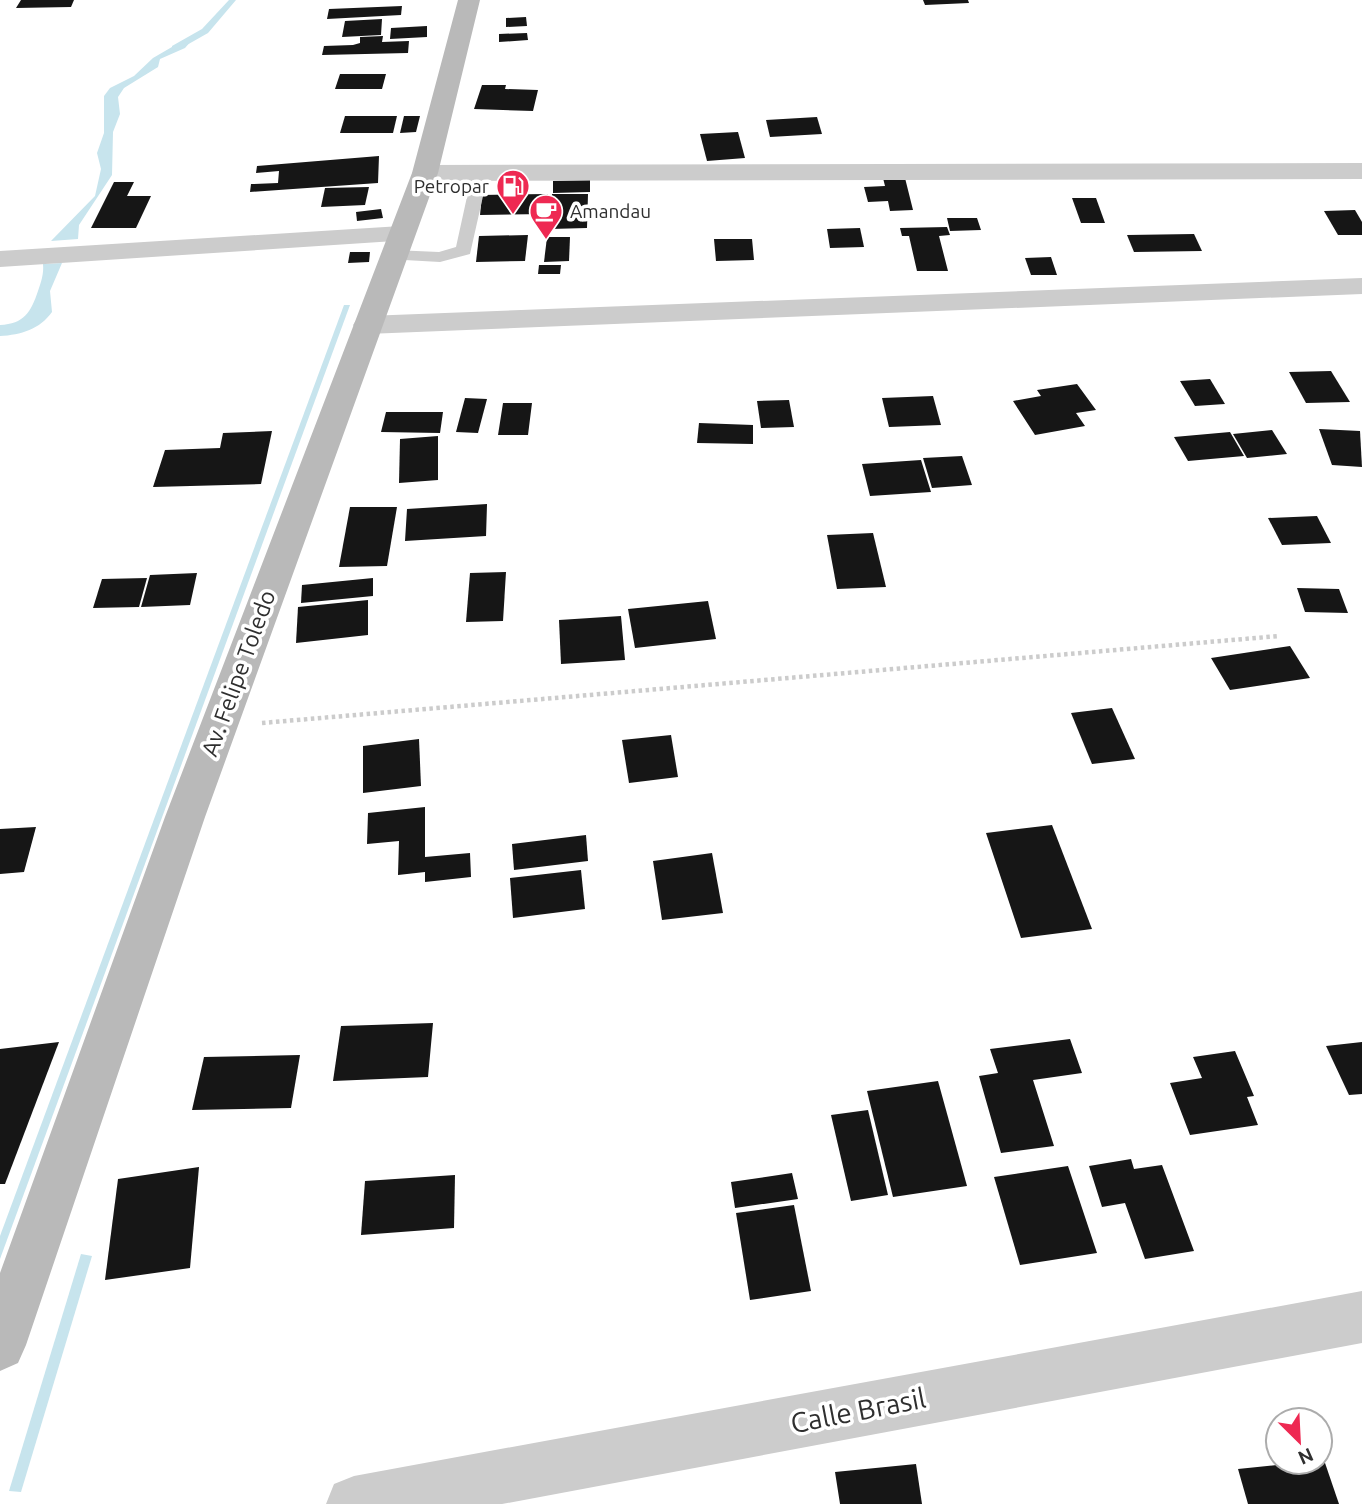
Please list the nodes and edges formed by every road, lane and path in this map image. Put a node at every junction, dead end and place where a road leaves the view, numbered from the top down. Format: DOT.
graph roads {
  1 [pos="469,0"];
  2 [pos="1362,171"];
  3 [pos="425,173"];
  4 [pos="480,174"];
  5 [pos="397,245"];
  6 [pos="13,258"];
  7 [pos="1362,286"];
  8 [pos="367,325"];
  9 [pos="1279,636"];
  10 [pos="218,727"];
  11 [pos="1362,1317"];
  12 [pos="0,1345"];
  13 [pos="354,1504"];
  1 -- 3 [label="main road, Av. Felipe Toledo"];
  2 -- 4 [label="street"];
  3 -- 4 [label="street"];
  3 -- 5 [label="main road, Av. Felipe Toledo"];
  4 -- 5 [label="lane"];
  5 -- 6 [label="street"];
  5 -- 8 [label="main road, Av. Felipe Toledo"];
  7 -- 8 [label="street"];
  8 -- 10 [label="main road, Av. Felipe Toledo"];
  9 -- 10 [label="path"];
  10 -- 12 [label="main road, Av. Felipe Toledo"];
  11 -- 13 [label="street, Calle Brasil"];
}
